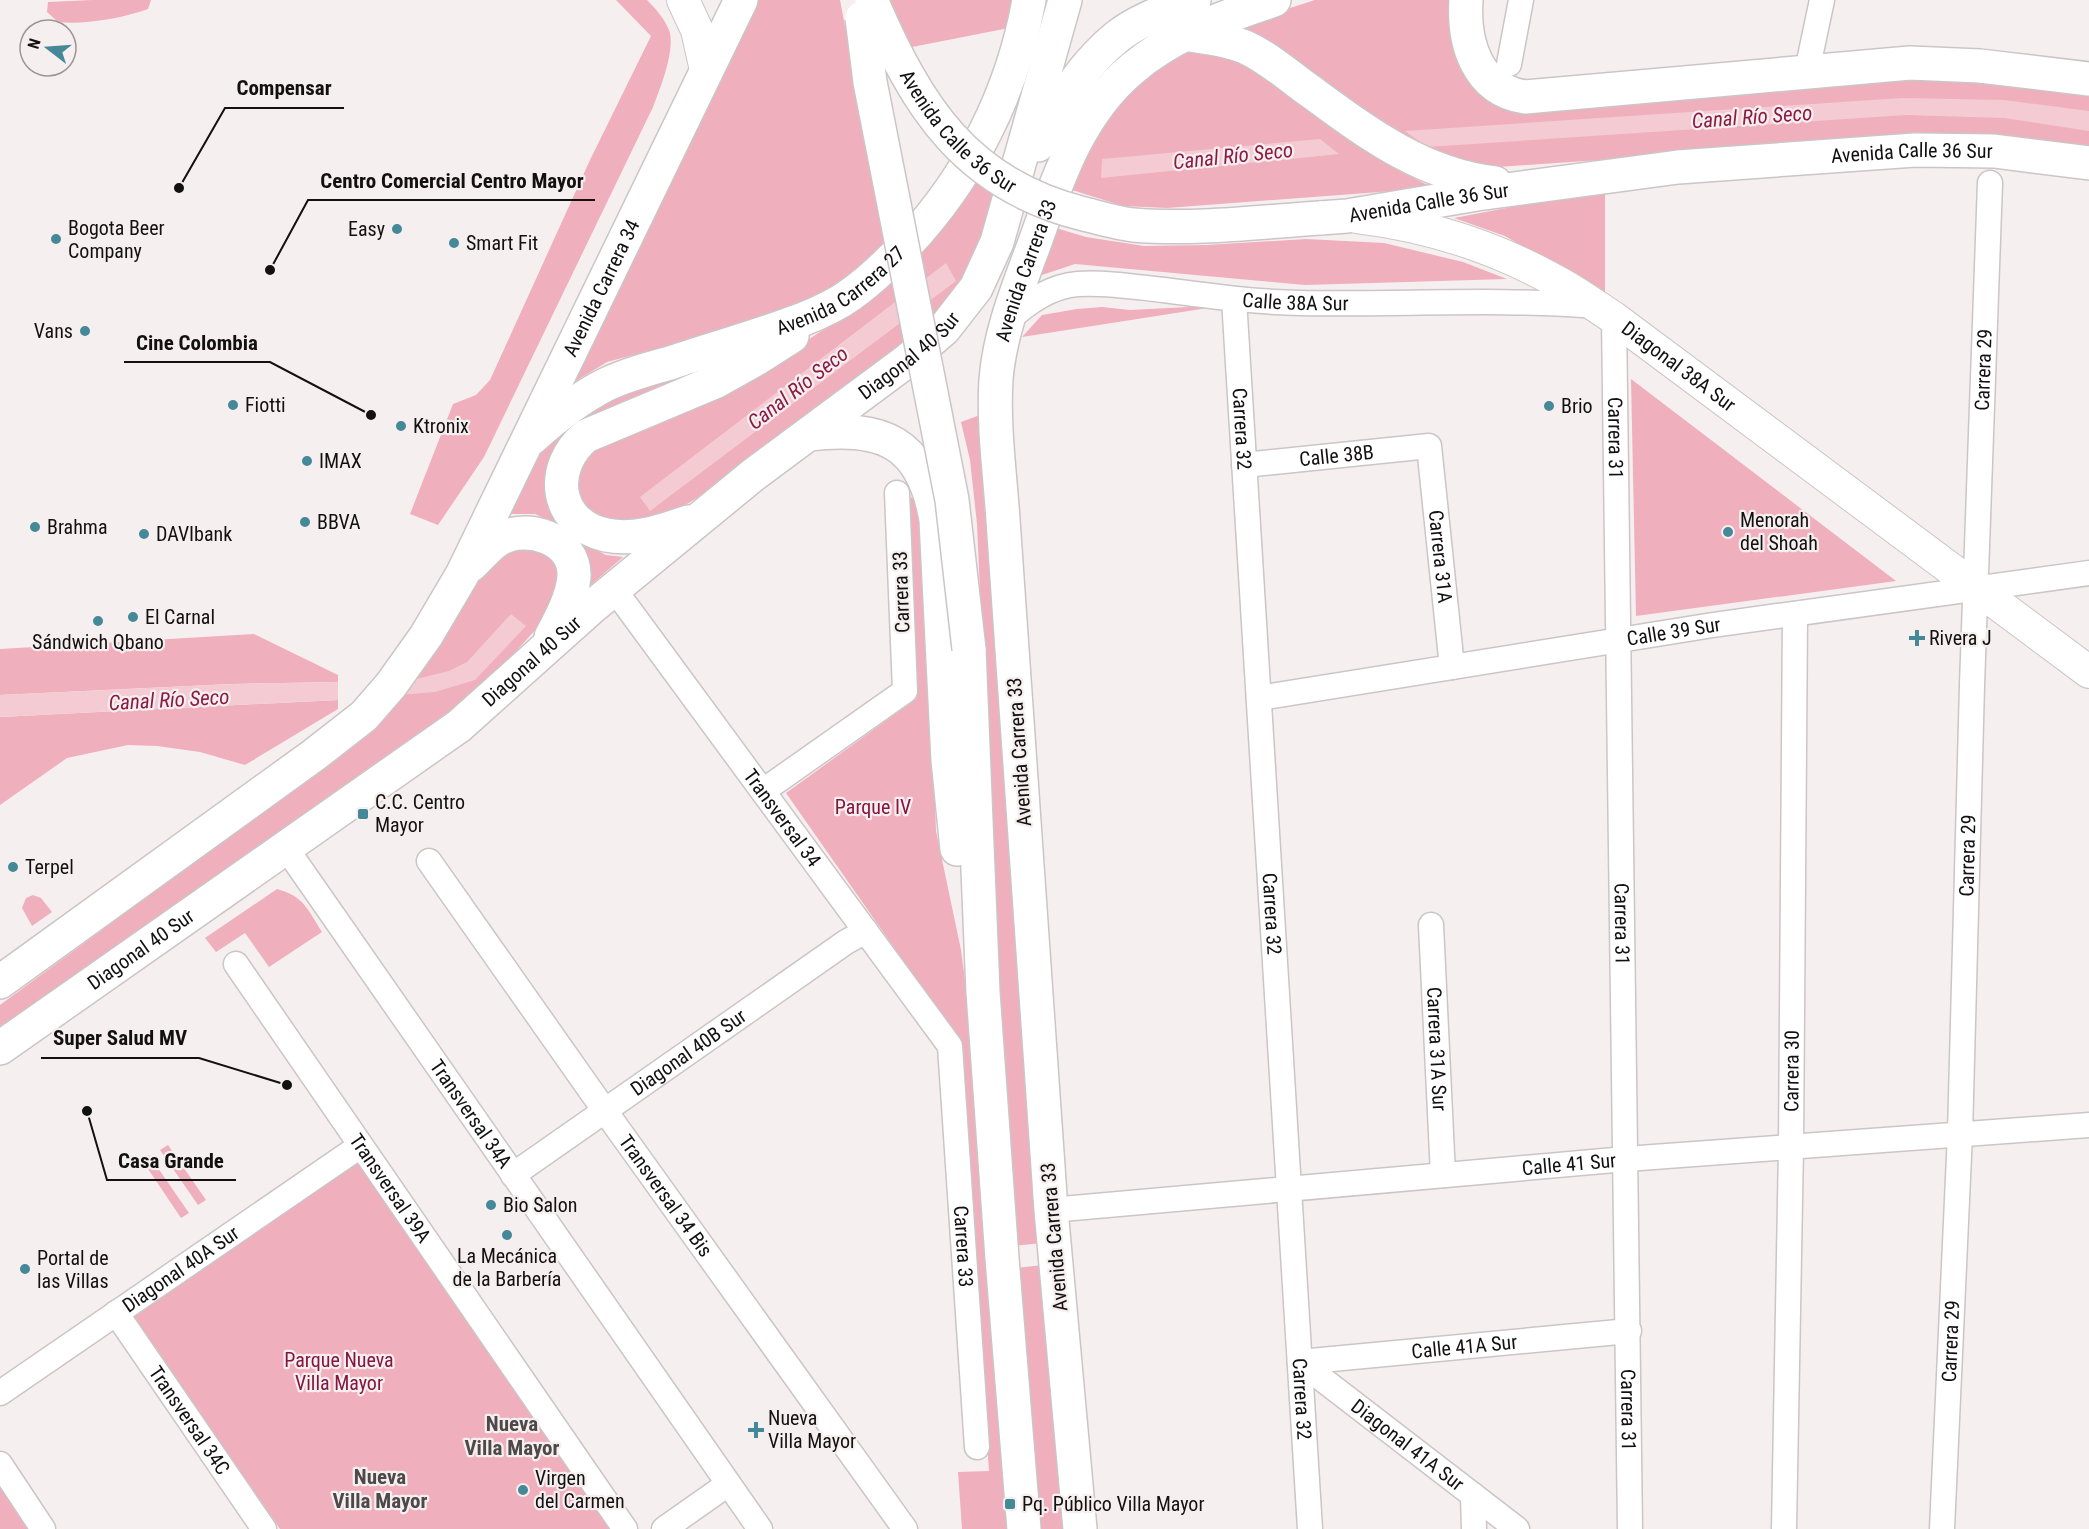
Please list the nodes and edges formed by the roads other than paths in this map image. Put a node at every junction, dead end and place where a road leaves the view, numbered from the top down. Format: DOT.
graph roads {
  1 [pos="683,0"];
  2 [pos="741,0"];
  3 [pos="1029,0"];
  4 [pos="1065,0"];
  5 [pos="1194,0"];
  6 [pos="1274,0"];
  7 [pos="1466,0"];
  8 [pos="1521,0"];
  9 [pos="1821,0"];
  10 [pos="866,5"];
  11 [pos="1183,34"];
  12 [pos="706,70"];
  13 [pos="1807,71"];
  14 [pos="1506,78"];
  15 [pos="2089,79"];
  16 [pos="2089,163"];
  17 [pos="1990,183"];
  18 [pos="1528,186"];
  19 [pos="1005,217"];
  20 [pos="1334,217"];
  21 [pos="1234,299"];
  22 [pos="840,302"];
  23 [pos="1605,312"];
  24 [pos="1007,321"];
  25 [pos="809,434"];
  26 [pos="1429,446"];
  27 [pos="523,447"];
  28 [pos="1244,465"];
  29 [pos="897,493"];
  30 [pos="702,517"];
  31 [pos="2089,573"];
  32 [pos="462,575"];
  33 [pos="614,589"];
  34 [pos="1976,589"];
  35 [pos="1795,614"];
  36 [pos="1619,641"];
  37 [pos="543,651"];
  38 [pos="1452,667"];
  39 [pos="2089,672"];
  40 [pos="1259,698"];
  41 [pos="763,791"];
  42 [pos="286,848"];
  43 [pos="429,861"];
  44 [pos="1431,925"];
  45 [pos="866,931"];
  46 [pos="236,964"];
  47 [pos="0,982"];
  48 [pos="983,992"];
  49 [pos="950,1046"];
  50 [pos="0,1048"];
  51 [pos="605,1111"];
  52 [pos="2089,1125"];
  53 [pos="1960,1134"];
  54 [pos="360,1146"];
  55 [pos="1791,1146"];
  56 [pos="1626,1159"];
  57 [pos="513,1175"];
  58 [pos="1443,1175"];
  59 [pos="1289,1188"];
  60 [pos="1051,1210"];
  61 [pos="116,1313"];
  62 [pos="1629,1332"];
  63 [pos="1300,1362"];
  64 [pos="0,1393"];
  65 [pos="977,1447"];
  66 [pos="0,1464"];
  67 [pos="728,1484"];
  68 [pos="1473,1494"];
  69 [pos="43,1529"];
  70 [pos="264,1529"];
  71 [pos="625,1529"];
  72 [pos="664,1529"];
  73 [pos="760,1529"];
  74 [pos="905,1529"];
  75 [pos="1024,1529"];
  76 [pos="1080,1529"];
  77 [pos="1310,1529"];
  78 [pos="1474,1529"];
  79 [pos="1517,1529"];
  80 [pos="1630,1529"];
  81 [pos="1784,1529"];
  82 [pos="1942,1529"];
  1 -- 12 [label="street"];
  2 -- 12 [label="main road, Avenida Carrera 34"];
  3 -- 22 [label="main road, Avenida Carrera 27"];
  4 -- 19 [label="main road"];
  5 -- 19 [label="main road"];
  6 -- 11 [label="main road, Avenida Carrera 33"];
  7 -- 14 [label="main road"];
  8 -- 14 [label="street"];
  9 -- 13 [label="street"];
  10 -- 20 [label="main road, Avenida Calle 36 Sur, bridge"];
  10 -- 48 [label="main road, bridge"];
  11 -- 18 [label="main road"];
  11 -- 24 [label="main road, Avenida Carrera 33"];
  12 -- 27 [label="main road, Avenida Carrera 34"];
  13 -- 14 [label="main road"];
  13 -- 15 [label="main road"];
  16 -- 18 [label="main road, Avenida Calle 36 Sur"];
  17 -- 34 [label="street, Carrera 29"];
  18 -- 20 [label="main road, Avenida Calle 36 Sur"];
  19 -- 25 [label="main road, Diagonal 40 Sur"];
  20 -- 23 [label="street, Diagonal 38A Sur"];
  21 -- 23 [label="street, Calle 38A Sur"];
  21 -- 24 [label="street, Calle 38A Sur"];
  21 -- 28 [label="street, Carrera 32"];
  22 -- 27 [label="main road, Avenida Carrera 27"];
  22 -- 30 [label="main road"];
  23 -- 34 [label="street, Diagonal 38A Sur"];
  23 -- 36 [label="street, Carrera 31"];
  24 -- 60 [label="main road, Avenida Carrera 33"];
  25 -- 30 [label="main road, Diagonal 40 Sur"];
  25 -- 48 [label="main road"];
  26 -- 28 [label="street, Calle 38B"];
  26 -- 38 [label="street, Carrera 31A"];
  27 -- 32 [label="main road, Avenida Carrera 34"];
  28 -- 40 [label="street, Carrera 32"];
  29 -- 41 [label="street, Carrera 33"];
  30 -- 33 [label="main road, Diagonal 40 Sur"];
  31 -- 34 [label="street, Calle 39 Sur"];
  32 -- 37 [label="main road"];
  32 -- 47 [label="main road"];
  33 -- 37 [label="main road, Diagonal 40 Sur"];
  33 -- 41 [label="street, Transversal 34"];
  34 -- 35 [label="street, Calle 39 Sur"];
  34 -- 39 [label="street"];
  34 -- 53 [label="street, Carrera 29"];
  35 -- 36 [label="street, Calle 39 Sur"];
  35 -- 55 [label="street, Carrera 30"];
  36 -- 38 [label="street, Calle 39 Sur"];
  36 -- 56 [label="street, Carrera 31"];
  37 -- 42 [label="main road, Diagonal 40 Sur"];
  38 -- 40 [label="street, Calle 39 Sur"];
  40 -- 59 [label="street, Carrera 32"];
  41 -- 45 [label="street, Transversal 34"];
  42 -- 50 [label="main road, Diagonal 40 Sur"];
  42 -- 57 [label="street, Transversal 34A"];
  43 -- 51 [label="street, Transversal 34 Bis"];
  44 -- 58 [label="street, Carrera 31A Sur"];
  45 -- 49 [label="street, Transversal 34"];
  45 -- 51 [label="street, Diagonal 40B Sur"];
  46 -- 54 [label="street, Transversal 39A"];
  48 -- 75 [label="main road"];
  49 -- 65 [label="street, Carrera 33"];
  51 -- 57 [label="street, Diagonal 40B Sur"];
  51 -- 74 [label="street, Transversal 34 Bis"];
  52 -- 53 [label="street, Calle 41 Sur"];
  53 -- 55 [label="street, Calle 41 Sur"];
  53 -- 82 [label="street, Carrera 29"];
  54 -- 61 [label="street, Diagonal 40A Sur"];
  54 -- 71 [label="street, Transversal 39A"];
  55 -- 56 [label="street, Calle 41 Sur"];
  55 -- 81 [label="street, Carrera 30"];
  56 -- 58 [label="street, Calle 41 Sur"];
  56 -- 62 [label="street, Carrera 31"];
  57 -- 67 [label="street, Transversal 34A"];
  58 -- 59 [label="street, Calle 41 Sur"];
  59 -- 60 [label="street, Calle 41 Sur"];
  59 -- 63 [label="street, Carrera 32"];
  60 -- 76 [label="main road, Avenida Carrera 33"];
  61 -- 64 [label="street, Diagonal 40A Sur"];
  61 -- 70 [label="street, Transversal 34C"];
  62 -- 63 [label="street, Calle 41A Sur"];
  62 -- 80 [label="street, Carrera 31"];
  63 -- 68 [label="street, Diagonal 41A Sur"];
  63 -- 77 [label="street, Carrera 32"];
  66 -- 69 [label="street"];
  67 -- 72 [label="street"];
  67 -- 73 [label="street, Transversal 34A"];
  68 -- 78 [label="street"];
  68 -- 79 [label="street, Diagonal 41A Sur"];
}
